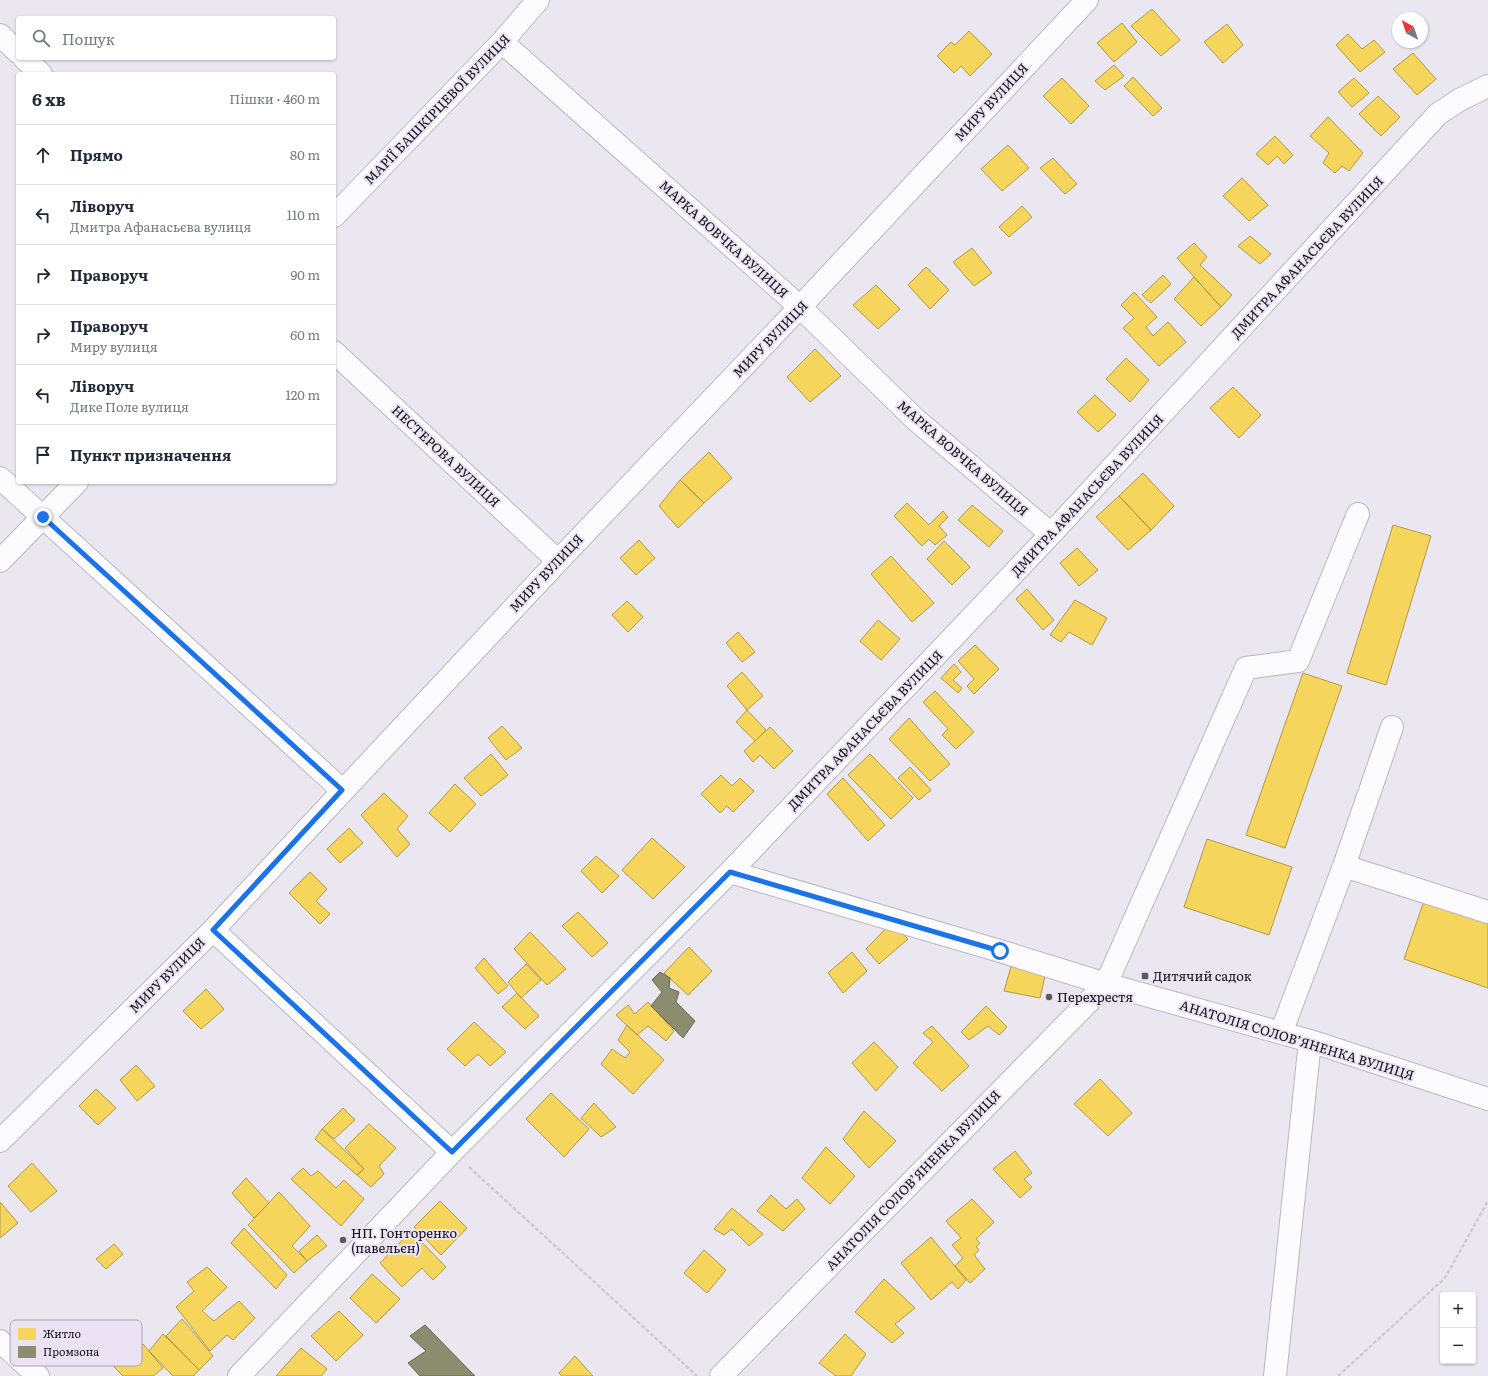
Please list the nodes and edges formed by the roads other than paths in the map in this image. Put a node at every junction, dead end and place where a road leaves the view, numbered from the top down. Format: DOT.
graph roads {
  1 [pos="538,0"];
  2 [pos="1087,0"];
  3 [pos="0,35"];
  4 [pos="502,42"];
  5 [pos="16,50"];
  6 [pos="26,60"];
  7 [pos="39,72"];
  8 [pos="1488,86"];
  9 [pos="336,214"];
  10 [pos="800,307"];
  11 [pos="336,354"];
  12 [pos="0,478"];
  13 [pos="75,484"];
  14 [pos="1358,514"];
  15 [pos="43,517"];
  16 [pos="1052,534"];
  17 [pos="0,561"];
  18 [pos="558,561"];
  19 [pos="1392,728"];
  20 [pos="342,790"];
  21 [pos="1344,866"];
  22 [pos="730,872"];
  23 [pos="1488,912"];
  24 [pos="213,930"];
  25 [pos="1106,984"];
  26 [pos="1281,1033"];
  27 [pos="1310,1041"];
  28 [pos="1488,1098"];
  29 [pos="2,1134"];
  30 [pos="452,1152"];
  31 [pos="0,1341"];
  32 [pos="10,1350"];
  33 [pos="27,1366"];
  34 [pos="38,1376"];
  35 [pos="238,1376"];
  36 [pos="720,1376"];
  37 [pos="1275,1376"];
  1 -- 4 [label="street, МАРІЇ БАШКІРЦЕВОЇ ВУЛИЦЯ"];
  2 -- 10 [label="street, МИРУ ВУЛИЦЯ"];
  3 -- 5 [label="street"];
  4 -- 9 [label="street, МАРІЇ БАШКІРЦЕВОЇ ВУЛИЦЯ"];
  4 -- 10 [label="street, МАРКА ВОВЧКА ВУЛИЦЯ"];
  6 -- 7 [label="street"];
  8 -- 16 [label="street, ДМИТРА АФАНАСЬЄВА ВУЛИЦЯ"];
  10 -- 16 [label="street, МАРКА ВОВЧКА ВУЛИЦЯ"];
  10 -- 18 [label="street, МИРУ ВУЛИЦЯ"];
  11 -- 18 [label="street, НЕСТЕРОВА ВУЛИЦЯ"];
  12 -- 15 [label="street"];
  13 -- 15 [label="street"];
  14 -- 25 [label="street"];
  15 -- 17 [label="street"];
  15 -- 20 [label="street"];
  16 -- 22 [label="street, ДМИТРА АФАНАСЬЄВА ВУЛИЦЯ"];
  18 -- 20 [label="street, МИРУ ВУЛИЦЯ"];
  19 -- 21 [label="street"];
  20 -- 24 [label="street, МИРУ ВУЛИЦЯ"];
  21 -- 23 [label="street"];
  21 -- 26 [label="street"];
  22 -- 25 [label="street, АНАТОЛІЯ СОЛОВ’ЯНЕНКА ВУЛИЦЯ"];
  22 -- 30 [label="street, ДМИТРА АФАНАСЬЄВА ВУЛИЦЯ"];
  24 -- 29 [label="street, МИРУ ВУЛИЦЯ"];
  24 -- 30 [label="street"];
  25 -- 26 [label="street, АНАТОЛІЯ СОЛОВ’ЯНЕНКА ВУЛИЦЯ"];
  25 -- 36 [label="street, АНАТОЛІЯ СОЛОВ’ЯНЕНКА ВУЛИЦЯ"];
  26 -- 27 [label="street, АНАТОЛІЯ СОЛОВ’ЯНЕНКА ВУЛИЦЯ"];
  27 -- 28 [label="street, АНАТОЛІЯ СОЛОВ’ЯНЕНКА ВУЛИЦЯ"];
  27 -- 37 [label="street"];
  30 -- 35 [label="street, ДМИТРА АФАНАСЬЄВА ВУЛИЦЯ"];
  31 -- 32 [label="street"];
  33 -- 34 [label="street"];
}
